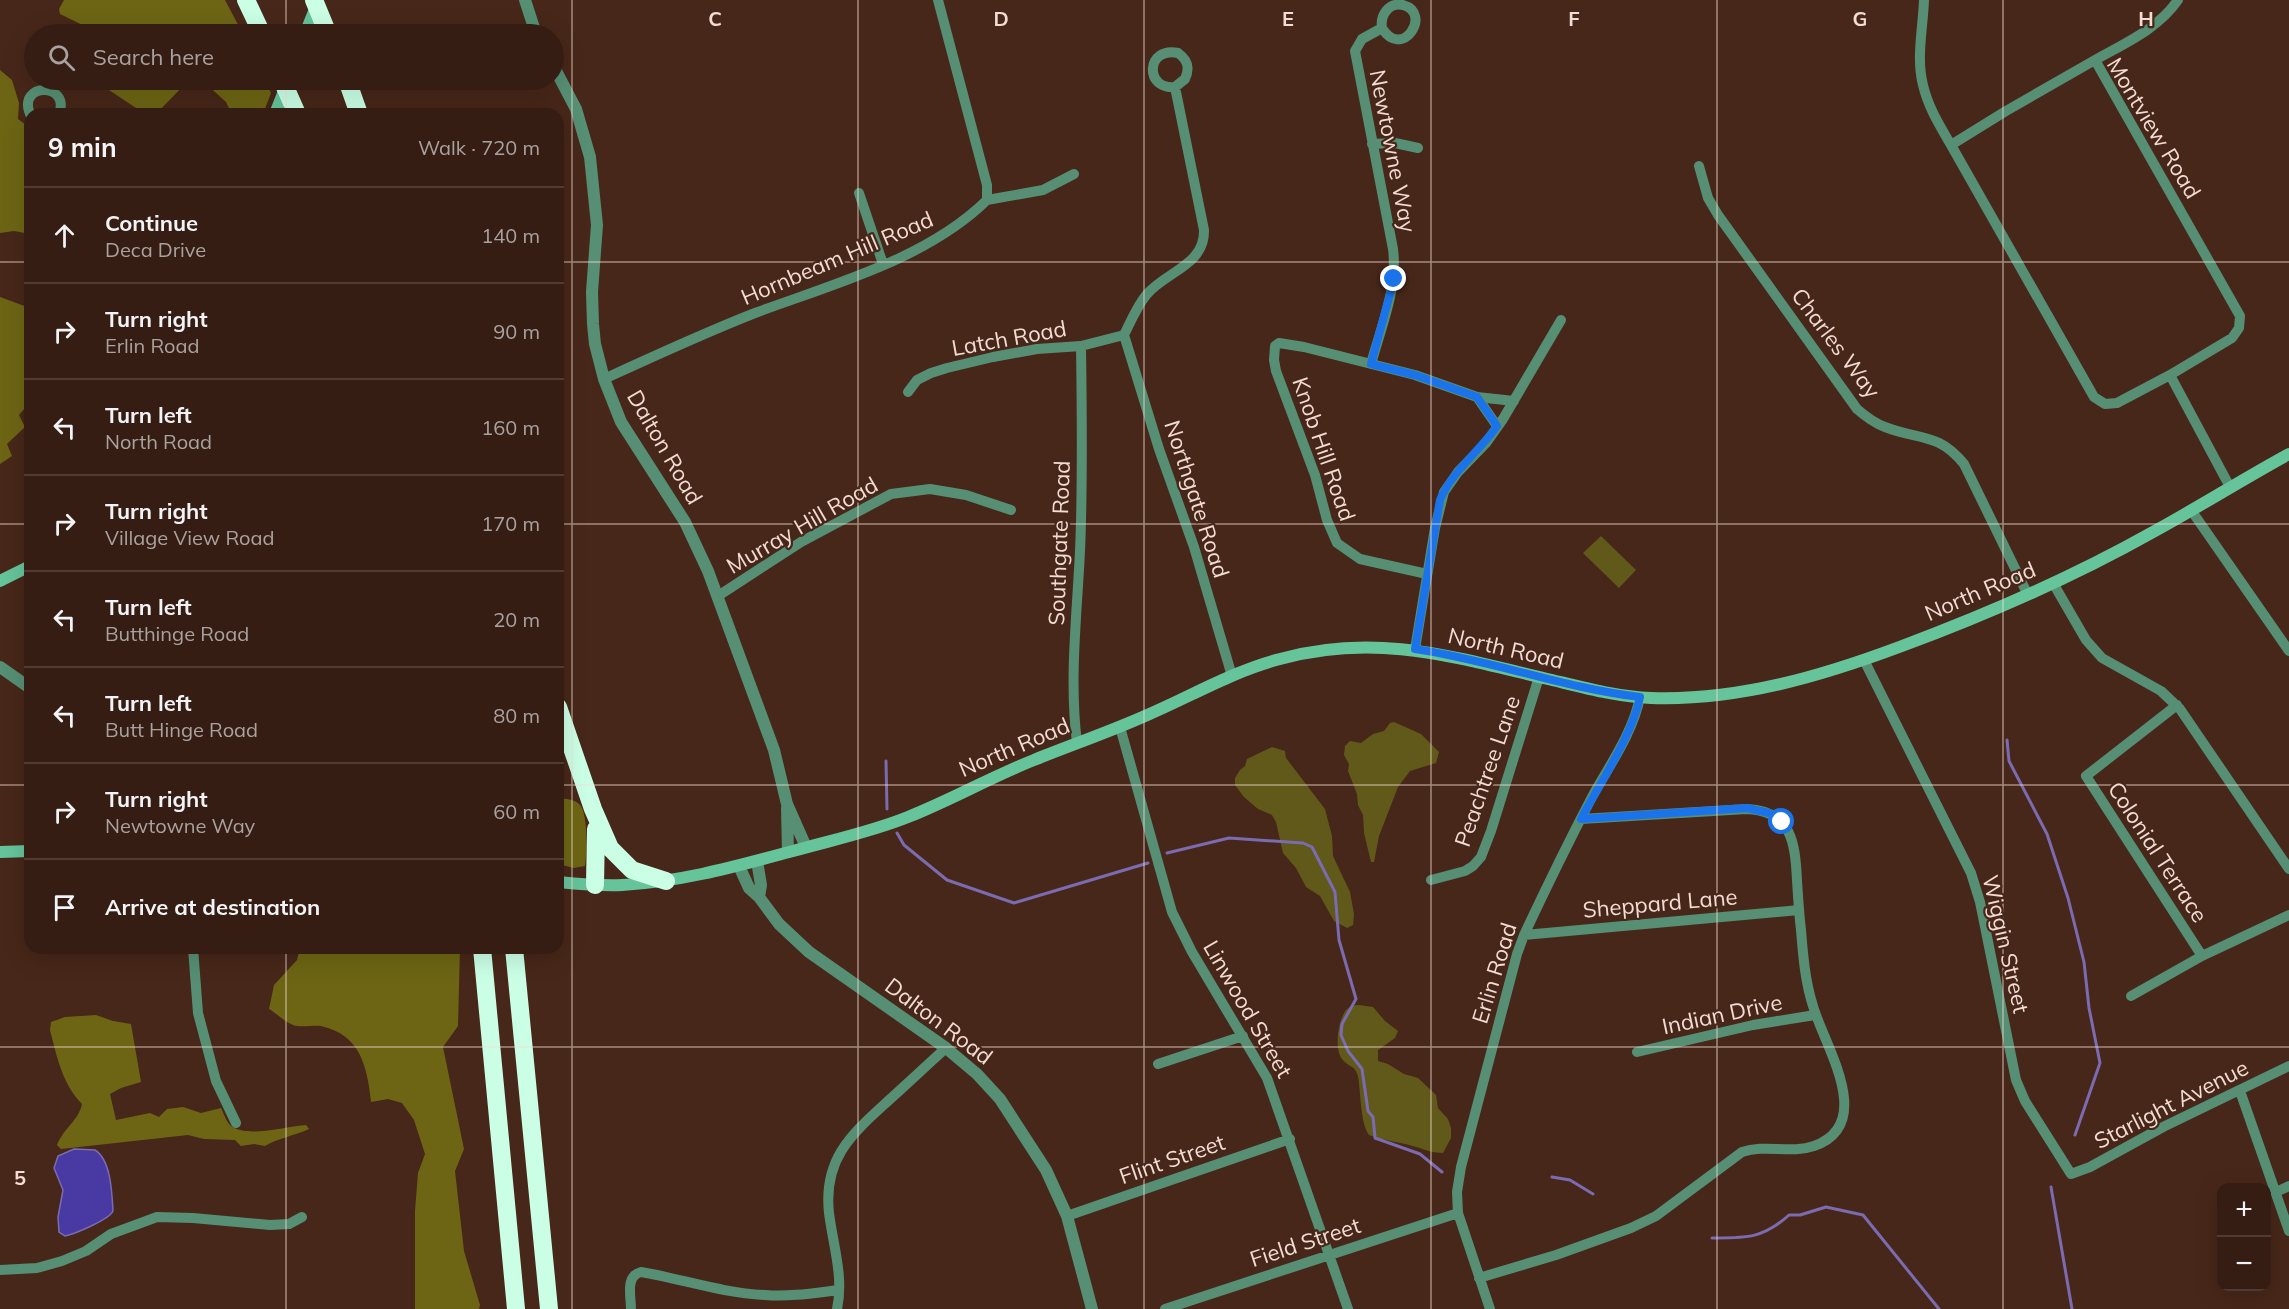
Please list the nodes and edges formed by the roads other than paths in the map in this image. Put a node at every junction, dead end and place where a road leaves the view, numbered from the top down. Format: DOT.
graph roads {
  1 [pos="246,0"];
  2 [pos="316,0"];
  3 [pos="525,0"];
  4 [pos="938,0"];
  5 [pos="1924,0"];
  6 [pos="2178,0"];
  7 [pos="257,24"];
  8 [pos="308,24"];
  9 [pos="324,24"];
  10 [pos="533,24"];
  11 [pos="1382,28"];
  12 [pos="2095,60"];
  13 [pos="564,86"];
  14 [pos="1175,87"];
  15 [pos="45,90"];
  16 [pos="45,90"];
  17 [pos="284,90"];
  18 [pos="286,90"];
  19 [pos="351,90"];
  20 [pos="28,108"];
  21 [pos="60,108"];
  22 [pos="277,108"];
  23 [pos="294,108"];
  24 [pos="357,108"];
  25 [pos="1372,144"];
  26 [pos="1951,146"];
  27 [pos="1418,148"];
  28 [pos="1700,166"];
  29 [pos="1074,174"];
  30 [pos="859,193"];
  31 [pos="987,200"];
  32 [pos="883,264"];
  33 [pos="1561,320"];
  34 [pos="1124,335"];
  35 [pos="1081,346"];
  36 [pos="1371,364"];
  37 [pos="2170,375"];
  38 [pos="604,379"];
  39 [pos="908,392"];
  40 [pos="1477,397"];
  41 [pos="1514,401"];
  42 [pos="1497,426"];
  43 [pos="2289,454"];
  44 [pos="2230,487"];
  45 [pos="1011,510"];
  46 [pos="2191,510"];
  47 [pos="24,569"];
  48 [pos="1427,574"];
  49 [pos="0,581"];
  50 [pos="2052,584"];
  51 [pos="2028,595"];
  52 [pos="718,596"];
  53 [pos="1415,649"];
  54 [pos="2289,651"];
  55 [pos="1864,660"];
  56 [pos="0,667"];
  57 [pos="1232,676"];
  58 [pos="1539,677"];
  59 [pos="24,684"];
  60 [pos="1640,697"];
  61 [pos="2177,705"];
  62 [pos="564,725"];
  63 [pos="1120,727"];
  64 [pos="1077,743"];
  65 [pos="787,804"];
  66 [pos="593,810"];
  67 [pos="1581,819"];
  68 [pos="806,847"];
  69 [pos="24,851"];
  70 [pos="0,852"];
  71 [pos="788,852"];
  72 [pos="758,861"];
  73 [pos="739,866"];
  74 [pos="2289,869"];
  75 [pos="1431,880"];
  76 [pos="666,881"];
  77 [pos="564,882"];
  78 [pos="595,885"];
  79 [pos="759,897"];
  80 [pos="1798,910"];
  81 [pos="2289,915"];
  82 [pos="1524,935"];
  83 [pos="193,954"];
  84 [pos="483,954"];
  85 [pos="515,954"];
  86 [pos="2202,956"];
  87 [pos="2131,996"];
  88 [pos="1815,1015"];
  89 [pos="1243,1036"];
  90 [pos="946,1048"];
  91 [pos="1637,1052"];
  92 [pos="1158,1064"];
  93 [pos="2289,1066"];
  94 [pos="2240,1090"];
  95 [pos="236,1123"];
  96 [pos="1290,1139"];
  97 [pos="2071,1174"];
  98 [pos="2289,1186"];
  99 [pos="2276,1192"];
  100 [pos="1458,1213"];
  101 [pos="1067,1216"];
  102 [pos="302,1217"];
  103 [pos="2289,1231"];
  104 [pos="1330,1255"];
  105 [pos="0,1269"];
  106 [pos="1479,1278"];
  107 [pos="839,1290"];
  108 [pos="549,1308"];
  109 [pos="516,1309"];
  110 [pos="631,1309"];
  111 [pos="837,1309"];
  112 [pos="1092,1309"];
  113 [pos="1165,1309"];
  114 [pos="1348,1309"];
  115 [pos="1490,1309"];
  1 -- 7 [label="highway"];
  2 -- 8 [label="main road"];
  2 -- 9 [label="highway"];
  3 -- 10 [label="street"];
  4 -- 31 [label="street"];
  5 -- 26 [label="street"];
  6 -- 12 [label="street"];
  11 -- 25 [label="street, Newtowne Way"];
  12 -- 26 [label="street, Montview Road"];
  12 -- 37 [label="street, Montview Road"];
  13 -- 38 [label="street, Dalton Road"];
  14 -- 34 [label="street"];
  15 -- 20 [label="street"];
  16 -- 21 [label="street"];
  17 -- 22 [label="main road"];
  18 -- 23 [label="highway"];
  19 -- 24 [label="highway"];
  25 -- 27 [label="street"];
  25 -- 36 [label="street, Newtowne Way"];
  26 -- 37 [label="street, Montview Road"];
  28 -- 51 [label="street, Charles Way"];
  29 -- 31 [label="street"];
  30 -- 32 [label="street"];
  31 -- 32 [label="street, Hornbeam Hill Road"];
  32 -- 38 [label="street, Hornbeam Hill Road"];
  33 -- 41 [label="street"];
  34 -- 35 [label="street, Latch Road"];
  34 -- 57 [label="street, Northgate Road"];
  35 -- 39 [label="street, Latch Road"];
  35 -- 64 [label="street, Southgate Road"];
  36 -- 40 [label="street"];
  36 -- 48 [label="street, Knob Hill Road"];
  37 -- 44 [label="street"];
  38 -- 52 [label="street, Dalton Road"];
  40 -- 41 [label="street"];
  40 -- 42 [label="street"];
  41 -- 42 [label="street"];
  42 -- 48 [label="street"];
  43 -- 44 [label="main road, North Road"];
  44 -- 46 [label="main road, North Road"];
  45 -- 52 [label="street, Murray Hill Road"];
  46 -- 50 [label="main road, North Road"];
  46 -- 54 [label="street"];
  47 -- 49 [label="main road"];
  48 -- 53 [label="street"];
  50 -- 51 [label="main road, North Road"];
  50 -- 61 [label="street"];
  51 -- 55 [label="main road, North Road"];
  52 -- 65 [label="street, Dalton Road"];
  53 -- 57 [label="main road, North Road"];
  53 -- 58 [label="main road, North Road"];
  55 -- 60 [label="main road, North Road"];
  55 -- 97 [label="street, Wiggin Street"];
  56 -- 59 [label="street"];
  57 -- 63 [label="main road, North Road"];
  58 -- 60 [label="main road, North Road"];
  58 -- 75 [label="street, Peachtree Lane"];
  60 -- 67 [label="street, Erlin Road"];
  61 -- 74 [label="street"];
  61 -- 86 [label="street, Colonial Terrace"];
  62 -- 66 [label="highway"];
  63 -- 64 [label="main road, North Road"];
  63 -- 89 [label="street, Linwood Street"];
  64 -- 68 [label="main road, North Road"];
  65 -- 68 [label="street, Dalton Road"];
  65 -- 71 [label="street, Dalton Road"];
  66 -- 76 [label="highway"];
  66 -- 78 [label="highway"];
  67 -- 80 [label="street"];
  67 -- 82 [label="street, Erlin Road"];
  68 -- 71 [label="main road, North Road"];
  69 -- 70 [label="main road"];
  71 -- 72 [label="main road, North Road"];
  72 -- 73 [label="main road, North Road"];
  72 -- 79 [label="street"];
  73 -- 76 [label="main road, North Road"];
  73 -- 79 [label="street, Dalton Road"];
  76 -- 78 [label="main road, North Road"];
  77 -- 78 [label="main road, North Road"];
  79 -- 90 [label="street, Dalton Road"];
  80 -- 82 [label="street, Sheppard Lane"];
  80 -- 88 [label="street"];
  81 -- 86 [label="street"];
  82 -- 100 [label="street, Erlin Road"];
  83 -- 95 [label="street"];
  84 -- 109 [label="highway"];
  85 -- 108 [label="highway"];
  86 -- 87 [label="street"];
  88 -- 91 [label="street, Indian Drive"];
  88 -- 106 [label="street"];
  89 -- 92 [label="street"];
  89 -- 96 [label="street, Linwood Street"];
  90 -- 101 [label="street, Dalton Road"];
  90 -- 107 [label="street"];
  93 -- 94 [label="street, Starlight Avenue"];
  94 -- 97 [label="street, Starlight Avenue"];
  94 -- 99 [label="street"];
  96 -- 101 [label="street, Flint Street"];
  96 -- 104 [label="street, Linwood Street"];
  98 -- 99 [label="street"];
  99 -- 103 [label="street"];
  100 -- 104 [label="street, Field Street"];
  100 -- 106 [label="street, Erlin Road"];
  101 -- 112 [label="street, Dalton Road"];
  102 -- 105 [label="street"];
  104 -- 113 [label="street, Field Street"];
  104 -- 114 [label="street, Linwood Street"];
  106 -- 115 [label="street, Erlin Road"];
  107 -- 110 [label="street"];
  107 -- 111 [label="street"];
}
